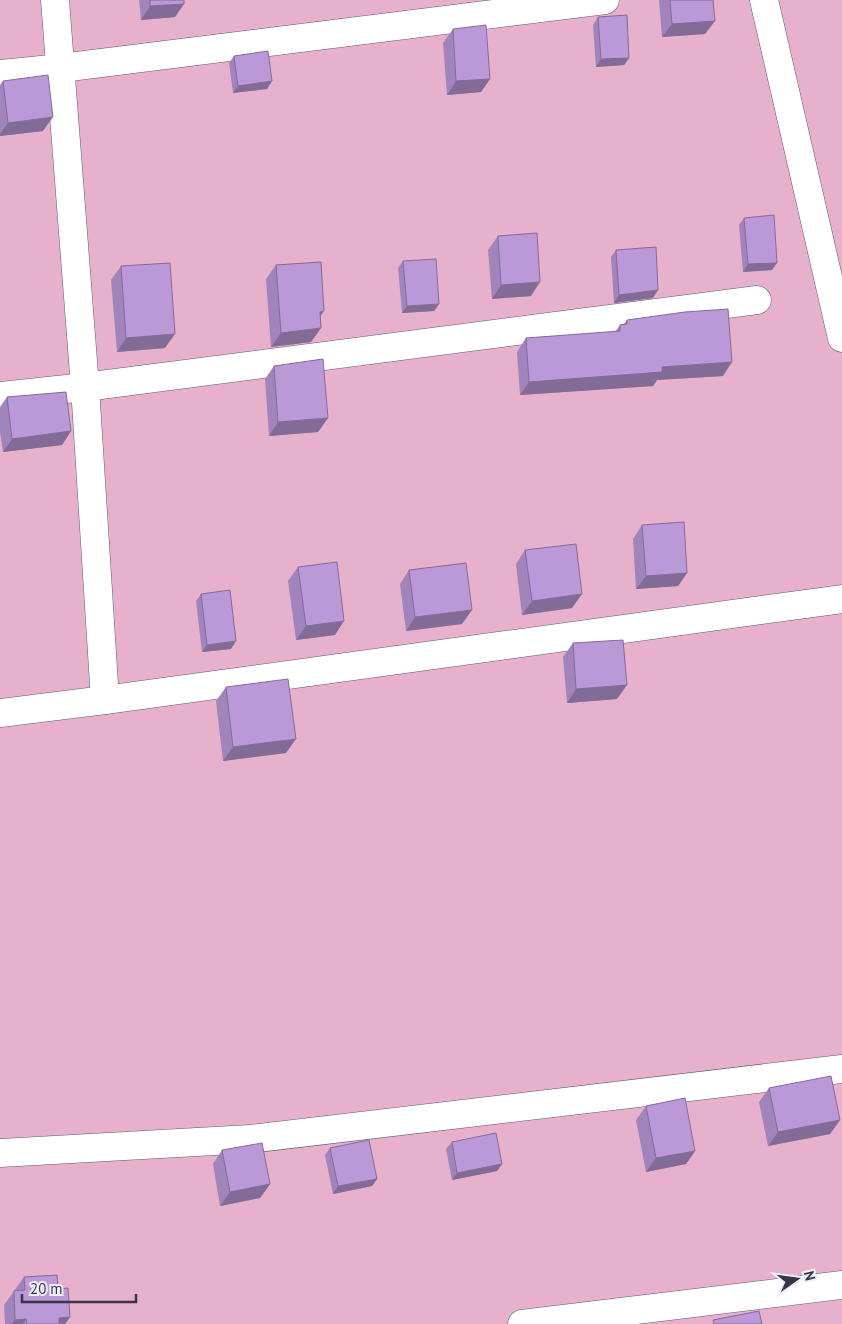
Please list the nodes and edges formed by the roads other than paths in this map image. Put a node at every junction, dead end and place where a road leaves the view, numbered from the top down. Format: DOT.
graph roads {
  1 [pos="55,0"];
  2 [pos="605,0"];
  3 [pos="764,0"];
  4 [pos="60,68"];
  5 [pos="0,74"];
  6 [pos="757,300"];
  7 [pos="842,338"];
  8 [pos="85,387"];
  9 [pos="0,396"];
  10 [pos="842,599"];
  11 [pos="105,700"];
  12 [pos="0,713"];
  13 [pos="842,1069"];
  14 [pos="0,1153"];
  15 [pos="842,1285"];
  16 [pos="522,1324"];
  1 -- 4 [label="street"];
  2 -- 4 [label="street"];
  3 -- 7 [label="street"];
  4 -- 5 [label="street"];
  4 -- 8 [label="street"];
  6 -- 8 [label="street"];
  8 -- 9 [label="street"];
  8 -- 11 [label="street"];
  10 -- 11 [label="street"];
  11 -- 12 [label="street"];
  13 -- 14 [label="street"];
  15 -- 16 [label="street"];
}
